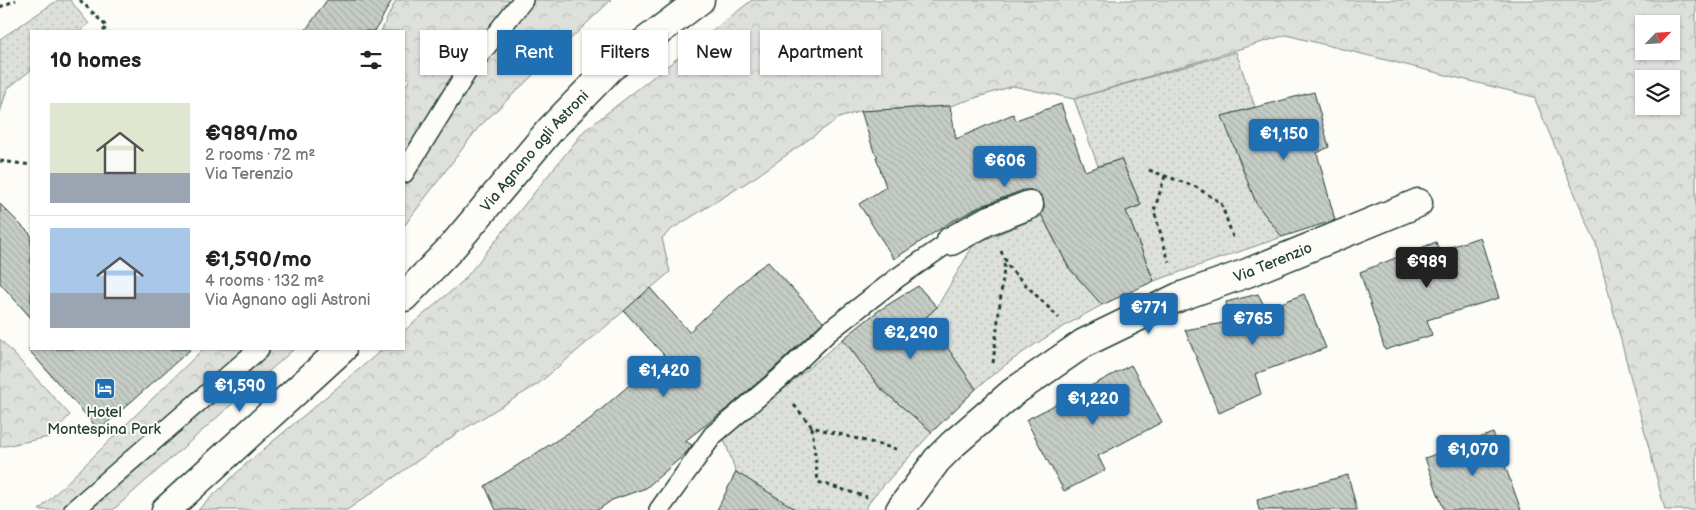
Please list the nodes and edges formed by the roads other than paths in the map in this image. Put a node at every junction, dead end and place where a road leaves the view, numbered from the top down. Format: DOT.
graph roads {
  1 [pos="523,0"];
  2 [pos="700,0"];
  3 [pos="405,171"];
  4 [pos="1418,203"];
  5 [pos="1029,205"];
  6 [pos="951,241"];
  7 [pos="405,296"];
  8 [pos="258,350"];
  9 [pos="341,350"];
  10 [pos="902,508"];
  11 [pos="74,510"];
  12 [pos="166,510"];
  13 [pos="659,510"];
  1 -- 3 [label="lane"];
  2 -- 7 [label="street, Via Agnano agli Astroni"];
  4 -- 10 [label="street, Via Terenzio"];
  5 -- 6 [label="street"];
  6 -- 13 [label="lane"];
  8 -- 11 [label="lane"];
  9 -- 12 [label="street"];
}
